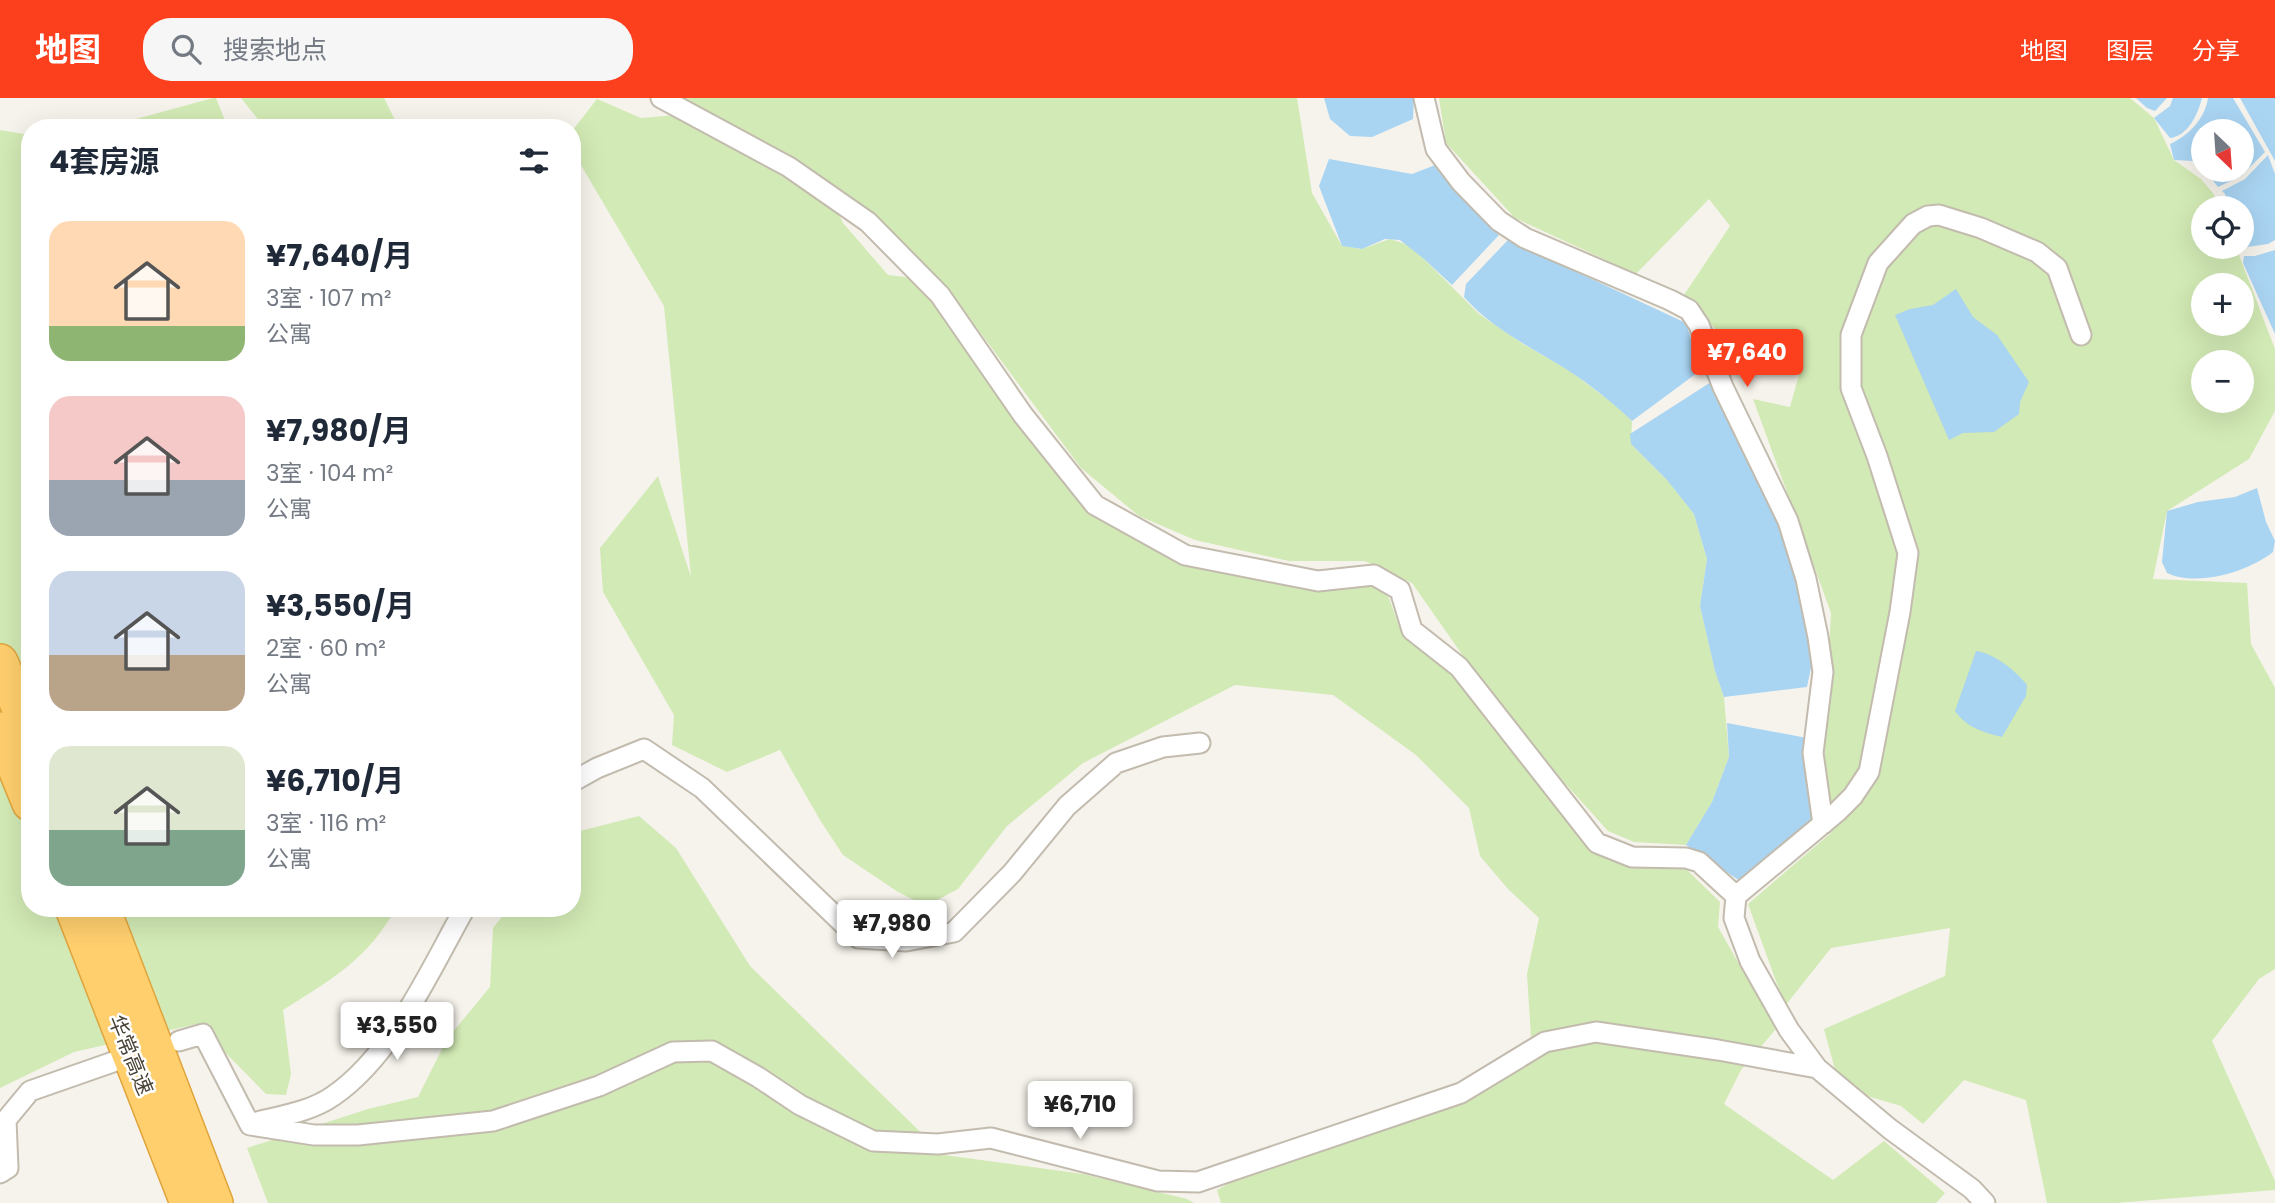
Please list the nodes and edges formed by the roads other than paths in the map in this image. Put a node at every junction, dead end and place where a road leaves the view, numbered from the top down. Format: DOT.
graph roads {
  1 [pos="661,98"];
  2 [pos="1424,98"];
  3 [pos="2081,335"];
  4 [pos="0,662"];
  5 [pos="21,711"];
  6 [pos="0,730"];
  7 [pos="1200,743"];
  8 [pos="581,777"];
  9 [pos="21,781"];
  10 [pos="1823,824"];
  11 [pos="1737,895"];
  12 [pos="77,917"];
  13 [pos="105,917"];
  14 [pos="460,917"];
  15 [pos="179,1041"];
  16 [pos="113,1062"];
  17 [pos="1816,1068"];
  18 [pos="250,1125"];
  19 [pos="0,1173"];
  20 [pos="188,1203"];
  21 [pos="215,1203"];
  22 [pos="1985,1203"];
  1 -- 11 [label="street"];
  2 -- 10 [label="street"];
  3 -- 10 [label="street"];
  4 -- 5 [label="highway"];
  6 -- 9 [label="highway"];
  7 -- 8 [label="street"];
  10 -- 11 [label="street"];
  11 -- 17 [label="street"];
  12 -- 20 [label="highway, 华常高速"];
  13 -- 21 [label="highway, 华常高速"];
  14 -- 18 [label="street"];
  15 -- 18 [label="street"];
  16 -- 19 [label="street"];
  17 -- 18 [label="street"];
  17 -- 22 [label="street"];
}
